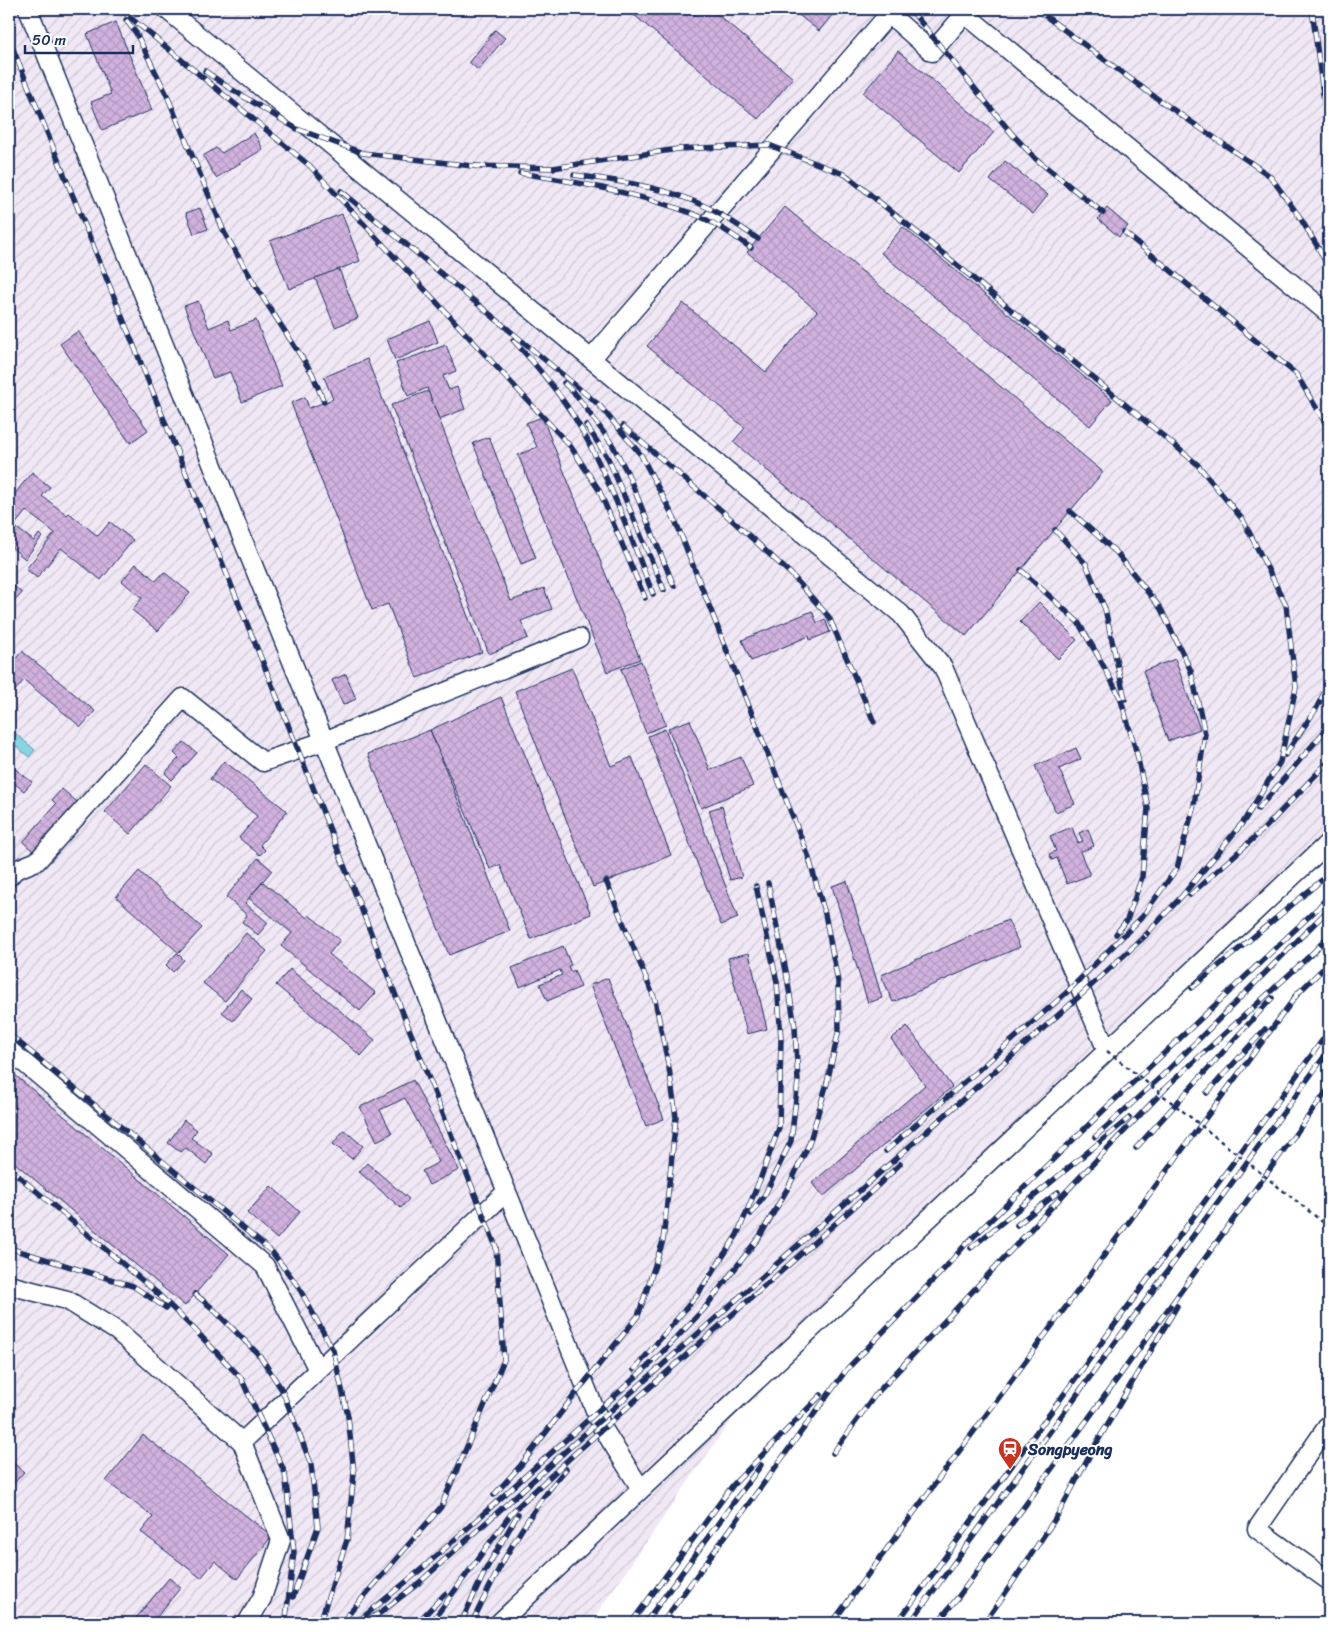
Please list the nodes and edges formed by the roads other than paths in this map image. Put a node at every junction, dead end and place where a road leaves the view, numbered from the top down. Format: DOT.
graph roads {
  1 [pos="28,9"];
  2 [pos="166,9"];
  3 [pos="964,10"];
  4 [pos="1329,314"];
  5 [pos="591,359"];
  6 [pos="578,638"];
  7 [pos="324,741"];
  8 [pos="1329,842"];
  9 [pos="9,876"];
  10 [pos="9,1050"];
  11 [pos="1107,1051"];
  12 [pos="506,1192"];
  13 [pos="9,1285"];
  14 [pos="318,1370"];
  15 [pos="1329,1424"];
  16 [pos="242,1442"];
  17 [pos="641,1490"];
  18 [pos="1329,1581"];
  19 [pos="247,1623"];
  20 [pos="499,1623"];
  1 -- 7 [label="street"];
  2 -- 5 [label="street"];
  3 -- 4 [label="street"];
  3 -- 5 [label="street"];
  5 -- 11 [label="street"];
  6 -- 7 [label="street"];
  7 -- 9 [label="street"];
  7 -- 12 [label="street"];
  8 -- 11 [label="street"];
  10 -- 14 [label="street"];
  11 -- 17 [label="street"];
  12 -- 14 [label="street"];
  12 -- 17 [label="street"];
  13 -- 16 [label="street"];
  14 -- 16 [label="street"];
  15 -- 18 [label="street"];
  16 -- 19 [label="street"];
  17 -- 20 [label="street"];
}
